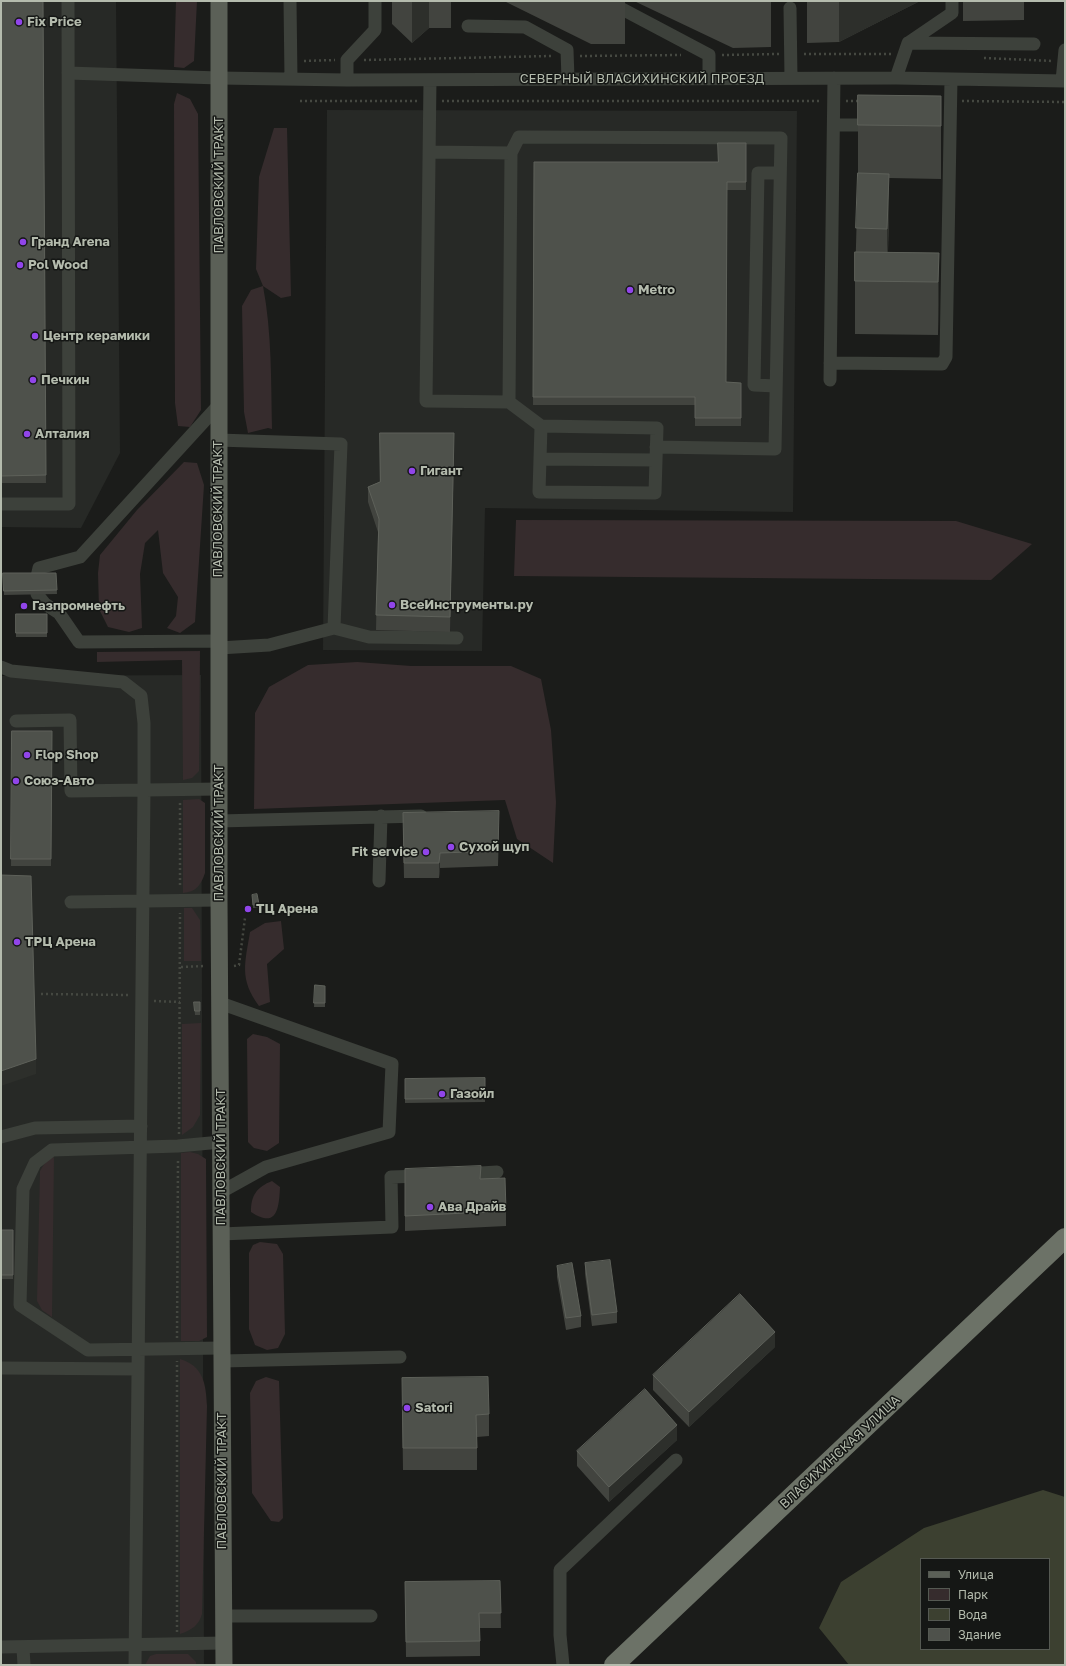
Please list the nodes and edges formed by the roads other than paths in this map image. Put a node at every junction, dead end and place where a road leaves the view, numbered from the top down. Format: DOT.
graph roads {
  1 [pos="68,1"];
  2 [pos="219,1"];
  3 [pos="290,1"];
  4 [pos="374,1"];
  5 [pos="607,1"];
  6 [pos="952,1"];
  7 [pos="790,8"];
  8 [pos="468,26"];
  9 [pos="908,43"];
  10 [pos="1034,44"];
  11 [pos="1065,50"];
  12 [pos="68,73"];
  13 [pos="220,78"];
  14 [pos="791,78"];
  15 [pos="834,78"];
  16 [pos="896,78"];
  17 [pos="291,79"];
  18 [pos="568,79"];
  19 [pos="709,79"];
  20 [pos="950,79"];
  21 [pos="347,80"];
  22 [pos="430,80"];
  23 [pos="1064,81"];
  24 [pos="834,125"];
  25 [pos="888,125"];
  26 [pos="934,126"];
  27 [pos="950,126"];
  28 [pos="430,152"];
  29 [pos="512,153"];
  30 [pos="780,173"];
  31 [pos="830,363"];
  32 [pos="830,380"];
  33 [pos="776,386"];
  34 [pos="509,402"];
  35 [pos="218,406"];
  36 [pos="541,426"];
  37 [pos="218,440"];
  38 [pos="656,454"];
  39 [pos="540,459"];
  40 [pos="1,504"];
  41 [pos="37,577"];
  42 [pos="37,594"];
  43 [pos="334,628"];
  44 [pos="457,638"];
  45 [pos="219,645"];
  46 [pos="1,667"];
  47 [pos="16,720"];
  48 [pos="144,790"];
  49 [pos="219,790"];
  50 [pos="380,816"];
  51 [pos="436,816"];
  52 [pos="219,821"];
  53 [pos="379,881"];
  54 [pos="219,900"];
  55 [pos="70,902"];
  56 [pos="143,902"];
  57 [pos="220,1002"];
  58 [pos="141,1126"];
  59 [pos="1,1137"];
  60 [pos="221,1142"];
  61 [pos="140,1146"];
  62 [pos="497,1172"];
  63 [pos="451,1174"];
  64 [pos="436,1175"];
  65 [pos="221,1192"];
  66 [pos="221,1234"];
  67 [pos="1065,1238"];
  68 [pos="138,1350"];
  69 [pos="222,1355"];
  70 [pos="400,1357"];
  71 [pos="1,1368"];
  72 [pos="138,1369"];
  73 [pos="676,1460"];
  74 [pos="223,1616"];
  75 [pos="371,1616"];
  76 [pos="223,1643"];
  77 [pos="135,1646"];
  78 [pos="1,1647"];
  79 [pos="23,1648"];
  80 [pos="24,1665"];
  81 [pos="135,1665"];
  82 [pos="224,1665"];
  83 [pos="563,1665"];
  84 [pos="614,1665"];
  1 -- 12 [label="street"];
  2 -- 13 [label="main road, ПАВЛОВСКИЙ ТРАКТ"];
  3 -- 17 [label="street"];
  4 -- 21 [label="street"];
  5 -- 19 [label="street"];
  6 -- 9 [label="street"];
  7 -- 14 [label="street"];
  8 -- 18 [label="street"];
  9 -- 10 [label="street"];
  9 -- 16 [label="street"];
  11 -- 23 [label="street"];
  12 -- 13 [label="street, СЕВЕРНЫЙ ВЛАСИХИНСКИЙ ПРОЕЗД"];
  12 -- 40 [label="street"];
  13 -- 17 [label="street, СЕВЕРНЫЙ ВЛАСИХИНСКИЙ ПРОЕЗД"];
  13 -- 35 [label="main road, ПАВЛОВСКИЙ ТРАКТ"];
  14 -- 15 [label="street, СЕВЕРНЫЙ ВЛАСИХИНСКИЙ ПРОЕЗД"];
  14 -- 19 [label="street, СЕВЕРНЫЙ ВЛАСИХИНСКИЙ ПРОЕЗД"];
  15 -- 16 [label="street, СЕВЕРНЫЙ ВЛАСИХИНСКИЙ ПРОЕЗД"];
  15 -- 24 [label="street"];
  16 -- 20 [label="street, СЕВЕРНЫЙ ВЛАСИХИНСКИЙ ПРОЕЗД"];
  17 -- 21 [label="street, СЕВЕРНЫЙ ВЛАСИХИНСКИЙ ПРОЕЗД"];
  18 -- 19 [label="street, СЕВЕРНЫЙ ВЛАСИХИНСКИЙ ПРОЕЗД"];
  18 -- 22 [label="street, СЕВЕРНЫЙ ВЛАСИХИНСКИЙ ПРОЕЗД"];
  20 -- 23 [label="street, СЕВЕРНЫЙ ВЛАСИХИНСКИЙ ПРОЕЗД"];
  20 -- 27 [label="street"];
  21 -- 22 [label="street, СЕВЕРНЫЙ ВЛАСИХИНСКИЙ ПРОЕЗД"];
  22 -- 28 [label="street"];
  24 -- 25 [label="street"];
  24 -- 31 [label="street"];
  26 -- 27 [label="street"];
  27 -- 31 [label="street"];
  28 -- 29 [label="street"];
  28 -- 34 [label="street"];
  29 -- 30 [label="street"];
  29 -- 34 [label="street"];
  30 -- 33 [label="street"];
  30 -- 33 [label="street"];
  31 -- 32 [label="street"];
  33 -- 38 [label="street"];
  34 -- 36 [label="street"];
  35 -- 37 [label="main road, ПАВЛОВСКИЙ ТРАКТ"];
  35 -- 41 [label="street"];
  36 -- 38 [label="street"];
  36 -- 39 [label="street"];
  37 -- 43 [label="street"];
  37 -- 45 [label="main road, ПАВЛОВСКИЙ ТРАКТ"];
  38 -- 39 [label="street"];
  38 -- 39 [label="street"];
  42 -- 45 [label="street"];
  43 -- 44 [label="street"];
  43 -- 45 [label="street"];
  45 -- 49 [label="main road, ПАВЛОВСКИЙ ТРАКТ"];
  46 -- 48 [label="street"];
  47 -- 48 [label="street"];
  48 -- 49 [label="street"];
  48 -- 56 [label="street"];
  49 -- 52 [label="main road, ПАВЛОВСКИЙ ТРАКТ"];
  50 -- 51 [label="street"];
  50 -- 52 [label="street"];
  50 -- 53 [label="street"];
  52 -- 54 [label="main road, ПАВЛОВСКИЙ ТРАКТ"];
  54 -- 56 [label="street"];
  54 -- 57 [label="main road, ПАВЛОВСКИЙ ТРАКТ"];
  55 -- 56 [label="street"];
  56 -- 58 [label="street"];
  57 -- 60 [label="main road, ПАВЛОВСКИЙ ТРАКТ"];
  57 -- 65 [label="street"];
  58 -- 59 [label="street"];
  58 -- 61 [label="street"];
  60 -- 61 [label="street"];
  60 -- 65 [label="main road, ПАВЛОВСКИЙ ТРАКТ"];
  61 -- 68 [label="street"];
  61 -- 68 [label="street"];
  62 -- 63 [label="street"];
  64 -- 66 [label="street"];
  65 -- 66 [label="main road, ПАВЛОВСКИЙ ТРАКТ"];
  66 -- 69 [label="main road, ПАВЛОВСКИЙ ТРАКТ"];
  67 -- 84 [label="highway, ВЛАСИХИНСКАЯ УЛИЦА"];
  68 -- 69 [label="street"];
  68 -- 72 [label="street"];
  69 -- 70 [label="street"];
  69 -- 74 [label="main road, ПАВЛОВСКИЙ ТРАКТ"];
  71 -- 72 [label="street"];
  72 -- 77 [label="street"];
  73 -- 83 [label="street"];
  74 -- 75 [label="street"];
  74 -- 76 [label="main road, ПАВЛОВСКИЙ ТРАКТ"];
  76 -- 77 [label="street"];
  76 -- 82 [label="main road, ПАВЛОВСКИЙ ТРАКТ"];
  77 -- 79 [label="street"];
  77 -- 81 [label="street"];
  78 -- 79 [label="street"];
  79 -- 80 [label="street"];
}
